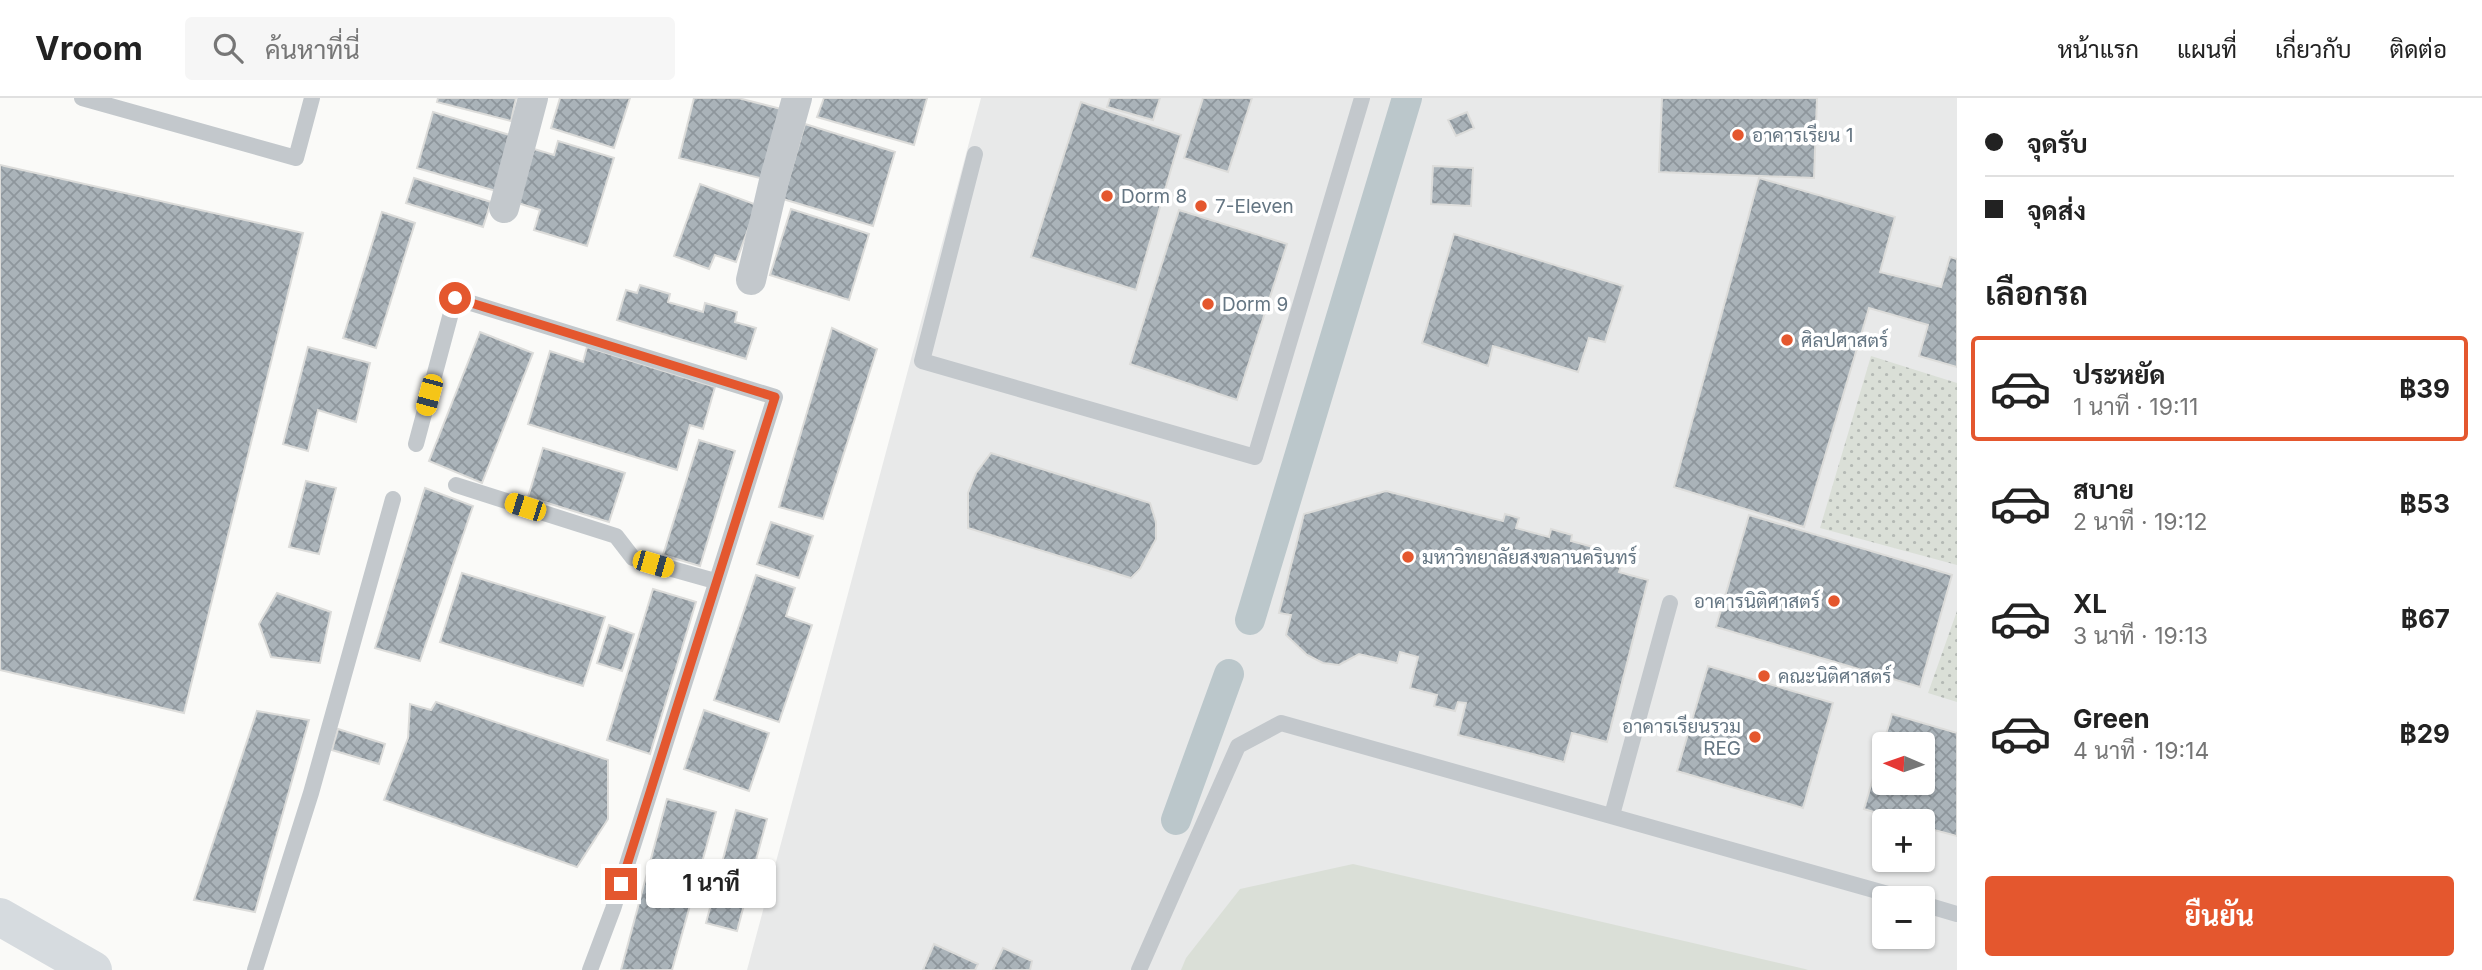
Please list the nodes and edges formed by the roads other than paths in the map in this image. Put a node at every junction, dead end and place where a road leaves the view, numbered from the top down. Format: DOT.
graph roads {
  1 [pos="82,98"];
  2 [pos="312,98"];
  3 [pos="533,98"];
  4 [pos="797,98"];
  5 [pos="1362,98"];
  6 [pos="975,154"];
  7 [pos="504,208"];
  8 [pos="751,280"];
  9 [pos="416,444"];
  10 [pos="456,485"];
  11 [pos="393,499"];
  12 [pos="715,581"];
  13 [pos="1670,603"];
  14 [pos="1612,815"];
  15 [pos="1872,889"];
  16 [pos="1935,908"];
  17 [pos="1957,914"];
  18 [pos="0,917"];
  19 [pos="93,970"];
  20 [pos="255,970"];
  21 [pos="590,970"];
  22 [pos="1139,970"];
  1 -- 2 [label="lane"];
  3 -- 7 [label="street"];
  4 -- 8 [label="street"];
  5 -- 6 [label="lane"];
  9 -- 12 [label="lane"];
  10 -- 12 [label="lane"];
  11 -- 20 [label="lane"];
  12 -- 21 [label="lane"];
  13 -- 14 [label="lane"];
  14 -- 15 [label="lane"];
  14 -- 22 [label="lane"];
  16 -- 17 [label="lane"];
  18 -- 19 [label="main road"];
}
